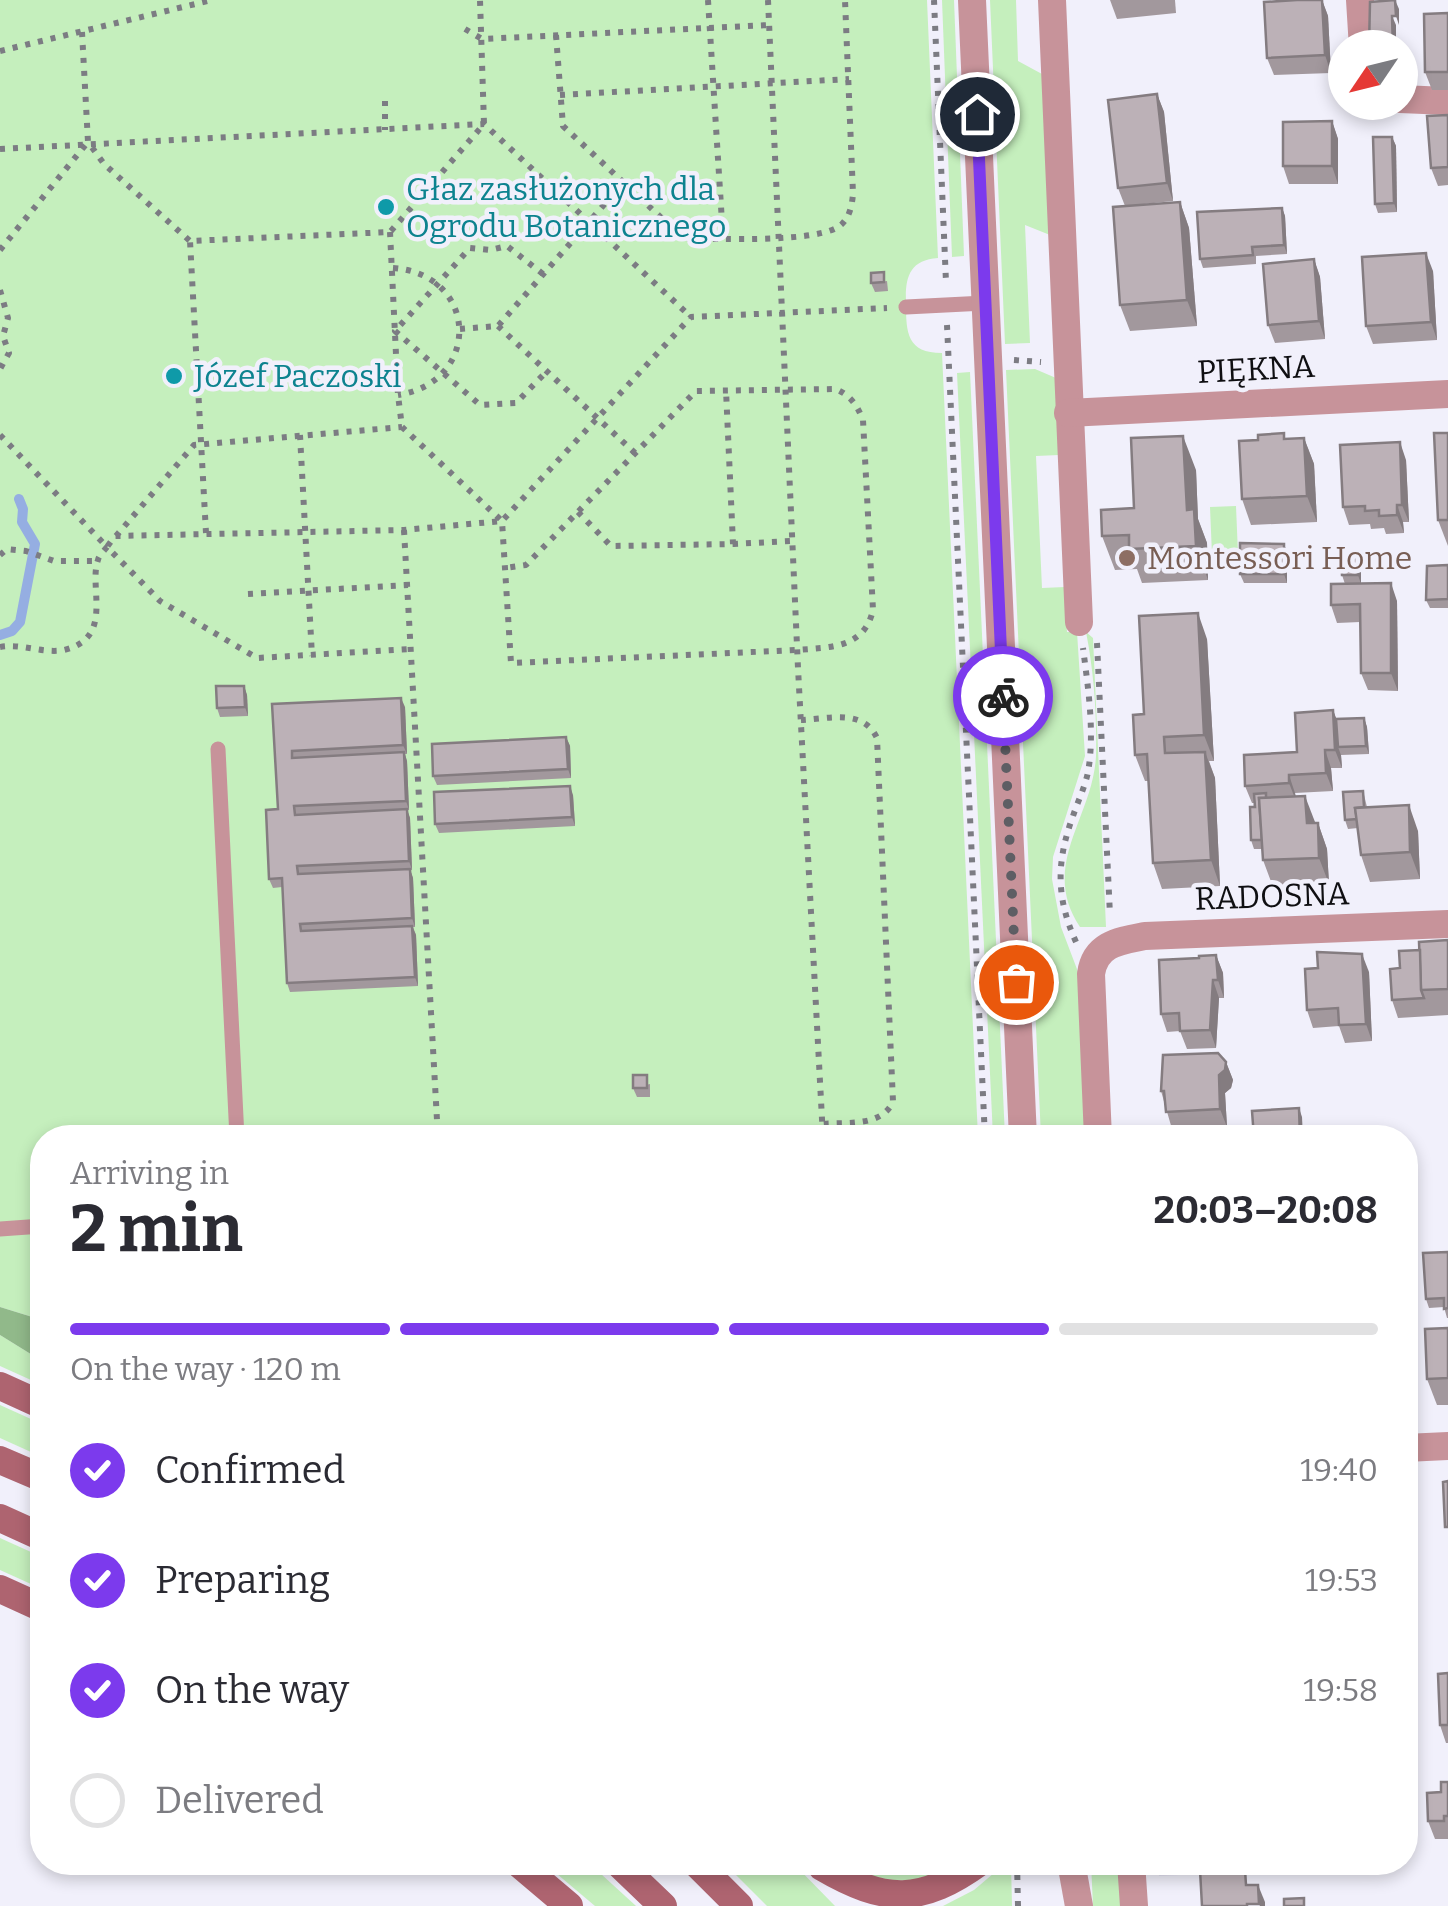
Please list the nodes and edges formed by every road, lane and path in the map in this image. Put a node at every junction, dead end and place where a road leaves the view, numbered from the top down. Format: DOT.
graph roads {
  1 [pos="212,0"];
  2 [pos="480,0"];
  3 [pos="708,0"];
  4 [pos="768,0"];
  5 [pos="845,0"];
  6 [pos="934,0"];
  7 [pos="972,0"];
  8 [pos="1052,0"];
  9 [pos="1360,0"];
  10 [pos="769,25"];
  11 [pos="710,27"];
  12 [pos="466,29"];
  13 [pos="1362,30"];
  14 [pos="82,32"];
  15 [pos="556,35"];
  16 [pos="482,39"];
  17 [pos="0,52"];
  18 [pos="849,80"];
  19 [pos="772,83"];
  20 [pos="714,86"];
  21 [pos="560,95"];
  22 [pos="1418,100"];
  23 [pos="384,101"];
  24 [pos="1448,102"];
  25 [pos="484,124"];
  26 [pos="385,130"];
  27 [pos="88,142"];
  28 [pos="0,149"];
  29 [pos="624,183"];
  30 [pos="589,222"];
  31 [pos="390,232"];
  32 [pos="779,237"];
  33 [pos="723,238"];
  34 [pos="190,241"];
  35 [pos="0,250"];
  36 [pos="393,268"];
  37 [pos="543,274"];
  38 [pos="438,283"];
  39 [pos="0,290"];
  40 [pos="985,302"];
  41 [pos="947,305"];
  42 [pos="906,307"];
  43 [pos="782,311"];
  44 [pos="691,317"];
  45 [pos="498,326"];
  46 [pos="460,329"];
  47 [pos="396,331"];
  48 [pos="1006,361"];
  49 [pos="1046,364"];
  50 [pos="0,370"];
  51 [pos="546,372"];
  52 [pos="443,374"];
  53 [pos="786,389"];
  54 [pos="726,390"];
  55 [pos="1448,394"];
  56 [pos="398,395"];
  57 [pos="1068,413"];
  58 [pos="598,419"];
  59 [pos="402,428"];
  60 [pos="300,434"];
  61 [pos="0,436"];
  62 [pos="202,443"];
  63 [pos="635,453"];
  64 [pos="578,512"];
  65 [pos="502,521"];
  66 [pos="404,530"];
  67 [pos="206,533"];
  68 [pos="304,534"];
  69 [pos="115,536"];
  70 [pos="792,541"];
  71 [pos="733,544"];
  72 [pos="107,546"];
  73 [pos="0,556"];
  74 [pos="97,561"];
  75 [pos="505,568"];
  76 [pos="408,584"];
  77 [pos="307,590"];
  78 [pos="248,594"];
  79 [pos="1078,622"];
  80 [pos="0,647"];
  81 [pos="412,649"];
  82 [pos="797,650"];
  83 [pos="312,656"];
  84 [pos="801,720"];
  85 [pos="218,749"];
  86 [pos="1448,924"];
  87 [pos="1096,962"];
  88 [pos="822,1124"];
  89 [pos="236,1125"];
  90 [pos="437,1125"];
  91 [pos="984,1125"];
  92 [pos="1022,1125"];
  93 [pos="1098,1125"];
  94 [pos="30,1227"];
  95 [pos="0,1228"];
  96 [pos="0,1386"];
  97 [pos="30,1399"];
  98 [pos="1448,1446"];
  99 [pos="1418,1447"];
  100 [pos="0,1460"];
  101 [pos="30,1473"];
  102 [pos="0,1518"];
  103 [pos="30,1532"];
  104 [pos="0,1589"];
  105 [pos="30,1603"];
  106 [pos="533,1875"];
  107 [pos="631,1875"];
  108 [pos="707,1875"];
  109 [pos="829,1875"];
  110 [pos="838,1875"];
  111 [pos="962,1875"];
  112 [pos="1018,1875"];
  113 [pos="1068,1875"];
  114 [pos="1073,1875"];
  115 [pos="1133,1875"];
  116 [pos="570,1906"];
  117 [pos="663,1906"];
  118 [pos="739,1906"];
  119 [pos="858,1906"];
  120 [pos="1018,1906"];
  121 [pos="1059,1906"];
  122 [pos="1079,1906"];
  123 [pos="1134,1906"];
  1 -- 14 [label="path"];
  2 -- 16 [label="path"];
  3 -- 11 [label="path"];
  4 -- 10 [label="path"];
  5 -- 18 [label="path"];
  6 -- 41 [label="path"];
  7 -- 40 [label="street"];
  8 -- 57 [label="street"];
  9 -- 13 [label="street"];
  10 -- 11 [label="path"];
  10 -- 19 [label="path"];
  11 -- 15 [label="path"];
  11 -- 20 [label="path"];
  12 -- 16 [label="path"];
  14 -- 17 [label="path"];
  14 -- 27 [label="path"];
  15 -- 16 [label="path"];
  15 -- 21 [label="path"];
  16 -- 25 [label="path"];
  18 -- 19 [label="path"];
  18 -- 32 [label="path"];
  19 -- 20 [label="path"];
  19 -- 32 [label="path"];
  20 -- 21 [label="path"];
  20 -- 33 [label="path"];
  21 -- 29 [label="path"];
  22 -- 24 [label="street"];
  23 -- 26 [label="path"];
  25 -- 26 [label="path"];
  25 -- 30 [label="path"];
  25 -- 31 [label="path"];
  26 -- 27 [label="path"];
  27 -- 28 [label="path"];
  27 -- 34 [label="path"];
  27 -- 35 [label="path"];
  29 -- 30 [label="path"];
  29 -- 33 [label="path"];
  30 -- 37 [label="path"];
  30 -- 44 [label="path"];
  31 -- 34 [label="path"];
  31 -- 36 [label="path"];
  32 -- 33 [label="path"];
  32 -- 43 [label="path"];
  34 -- 62 [label="path"];
  36 -- 38 [label="path"];
  36 -- 47 [label="path"];
  37 -- 38 [label="path"];
  37 -- 45 [label="path"];
  38 -- 46 [label="path"];
  38 -- 47 [label="path"];
  39 -- 50 [label="path"];
  40 -- 41 [label="lane"];
  40 -- 92 [label="street"];
  41 -- 42 [label="lane"];
  41 -- 91 [label="path"];
  42 -- 43 [label="path"];
  43 -- 44 [label="path"];
  43 -- 53 [label="path"];
  44 -- 58 [label="path"];
  45 -- 46 [label="path"];
  45 -- 51 [label="path"];
  46 -- 52 [label="path"];
  47 -- 52 [label="path"];
  47 -- 56 [label="path"];
  48 -- 49 [label="path"];
  51 -- 52 [label="path"];
  51 -- 58 [label="path"];
  52 -- 56 [label="path"];
  53 -- 54 [label="path"];
  53 -- 70 [label="path"];
  53 -- 82 [label="path"];
  54 -- 63 [label="path"];
  54 -- 71 [label="path"];
  55 -- 57 [label="street, PIĘKNA"];
  56 -- 59 [label="path"];
  57 -- 79 [label="street"];
  58 -- 63 [label="path"];
  58 -- 65 [label="path"];
  59 -- 60 [label="path"];
  59 -- 65 [label="path"];
  60 -- 62 [label="path"];
  60 -- 68 [label="path"];
  61 -- 72 [label="path"];
  62 -- 67 [label="path"];
  62 -- 69 [label="path"];
  63 -- 64 [label="path"];
  64 -- 71 [label="path"];
  64 -- 75 [label="path"];
  65 -- 66 [label="path"];
  65 -- 75 [label="path"];
  66 -- 68 [label="path"];
  66 -- 76 [label="path"];
  67 -- 68 [label="path"];
  67 -- 69 [label="path"];
  68 -- 77 [label="path"];
  69 -- 72 [label="path"];
  70 -- 71 [label="path"];
  70 -- 82 [label="path"];
  72 -- 74 [label="path"];
  72 -- 83 [label="path"];
  73 -- 74 [label="path"];
  74 -- 80 [label="path"];
  75 -- 82 [label="path"];
  76 -- 77 [label="path"];
  76 -- 81 [label="path"];
  77 -- 78 [label="path"];
  77 -- 83 [label="path"];
  79 -- 87 [label="path"];
  81 -- 83 [label="path"];
  81 -- 90 [label="path"];
  82 -- 84 [label="path"];
  84 -- 88 [label="path"];
  84 -- 88 [label="path"];
  85 -- 89 [label="lane"];
  86 -- 87 [label="street, RADOSNA"];
  87 -- 93 [label="street"];
  94 -- 95 [label="lane"];
  96 -- 97 [label="main road"];
  98 -- 99 [label="street"];
  100 -- 101 [label="main road"];
  102 -- 103 [label="main road"];
  104 -- 105 [label="main road"];
  106 -- 116 [label="main road"];
  107 -- 117 [label="main road"];
  108 -- 118 [label="main road"];
  109 -- 119 [label="main road"];
  110 -- 111 [label="main road"];
  112 -- 120 [label="path"];
  113 -- 121 [label="street"];
  114 -- 122 [label="street"];
  115 -- 123 [label="street"];
}
